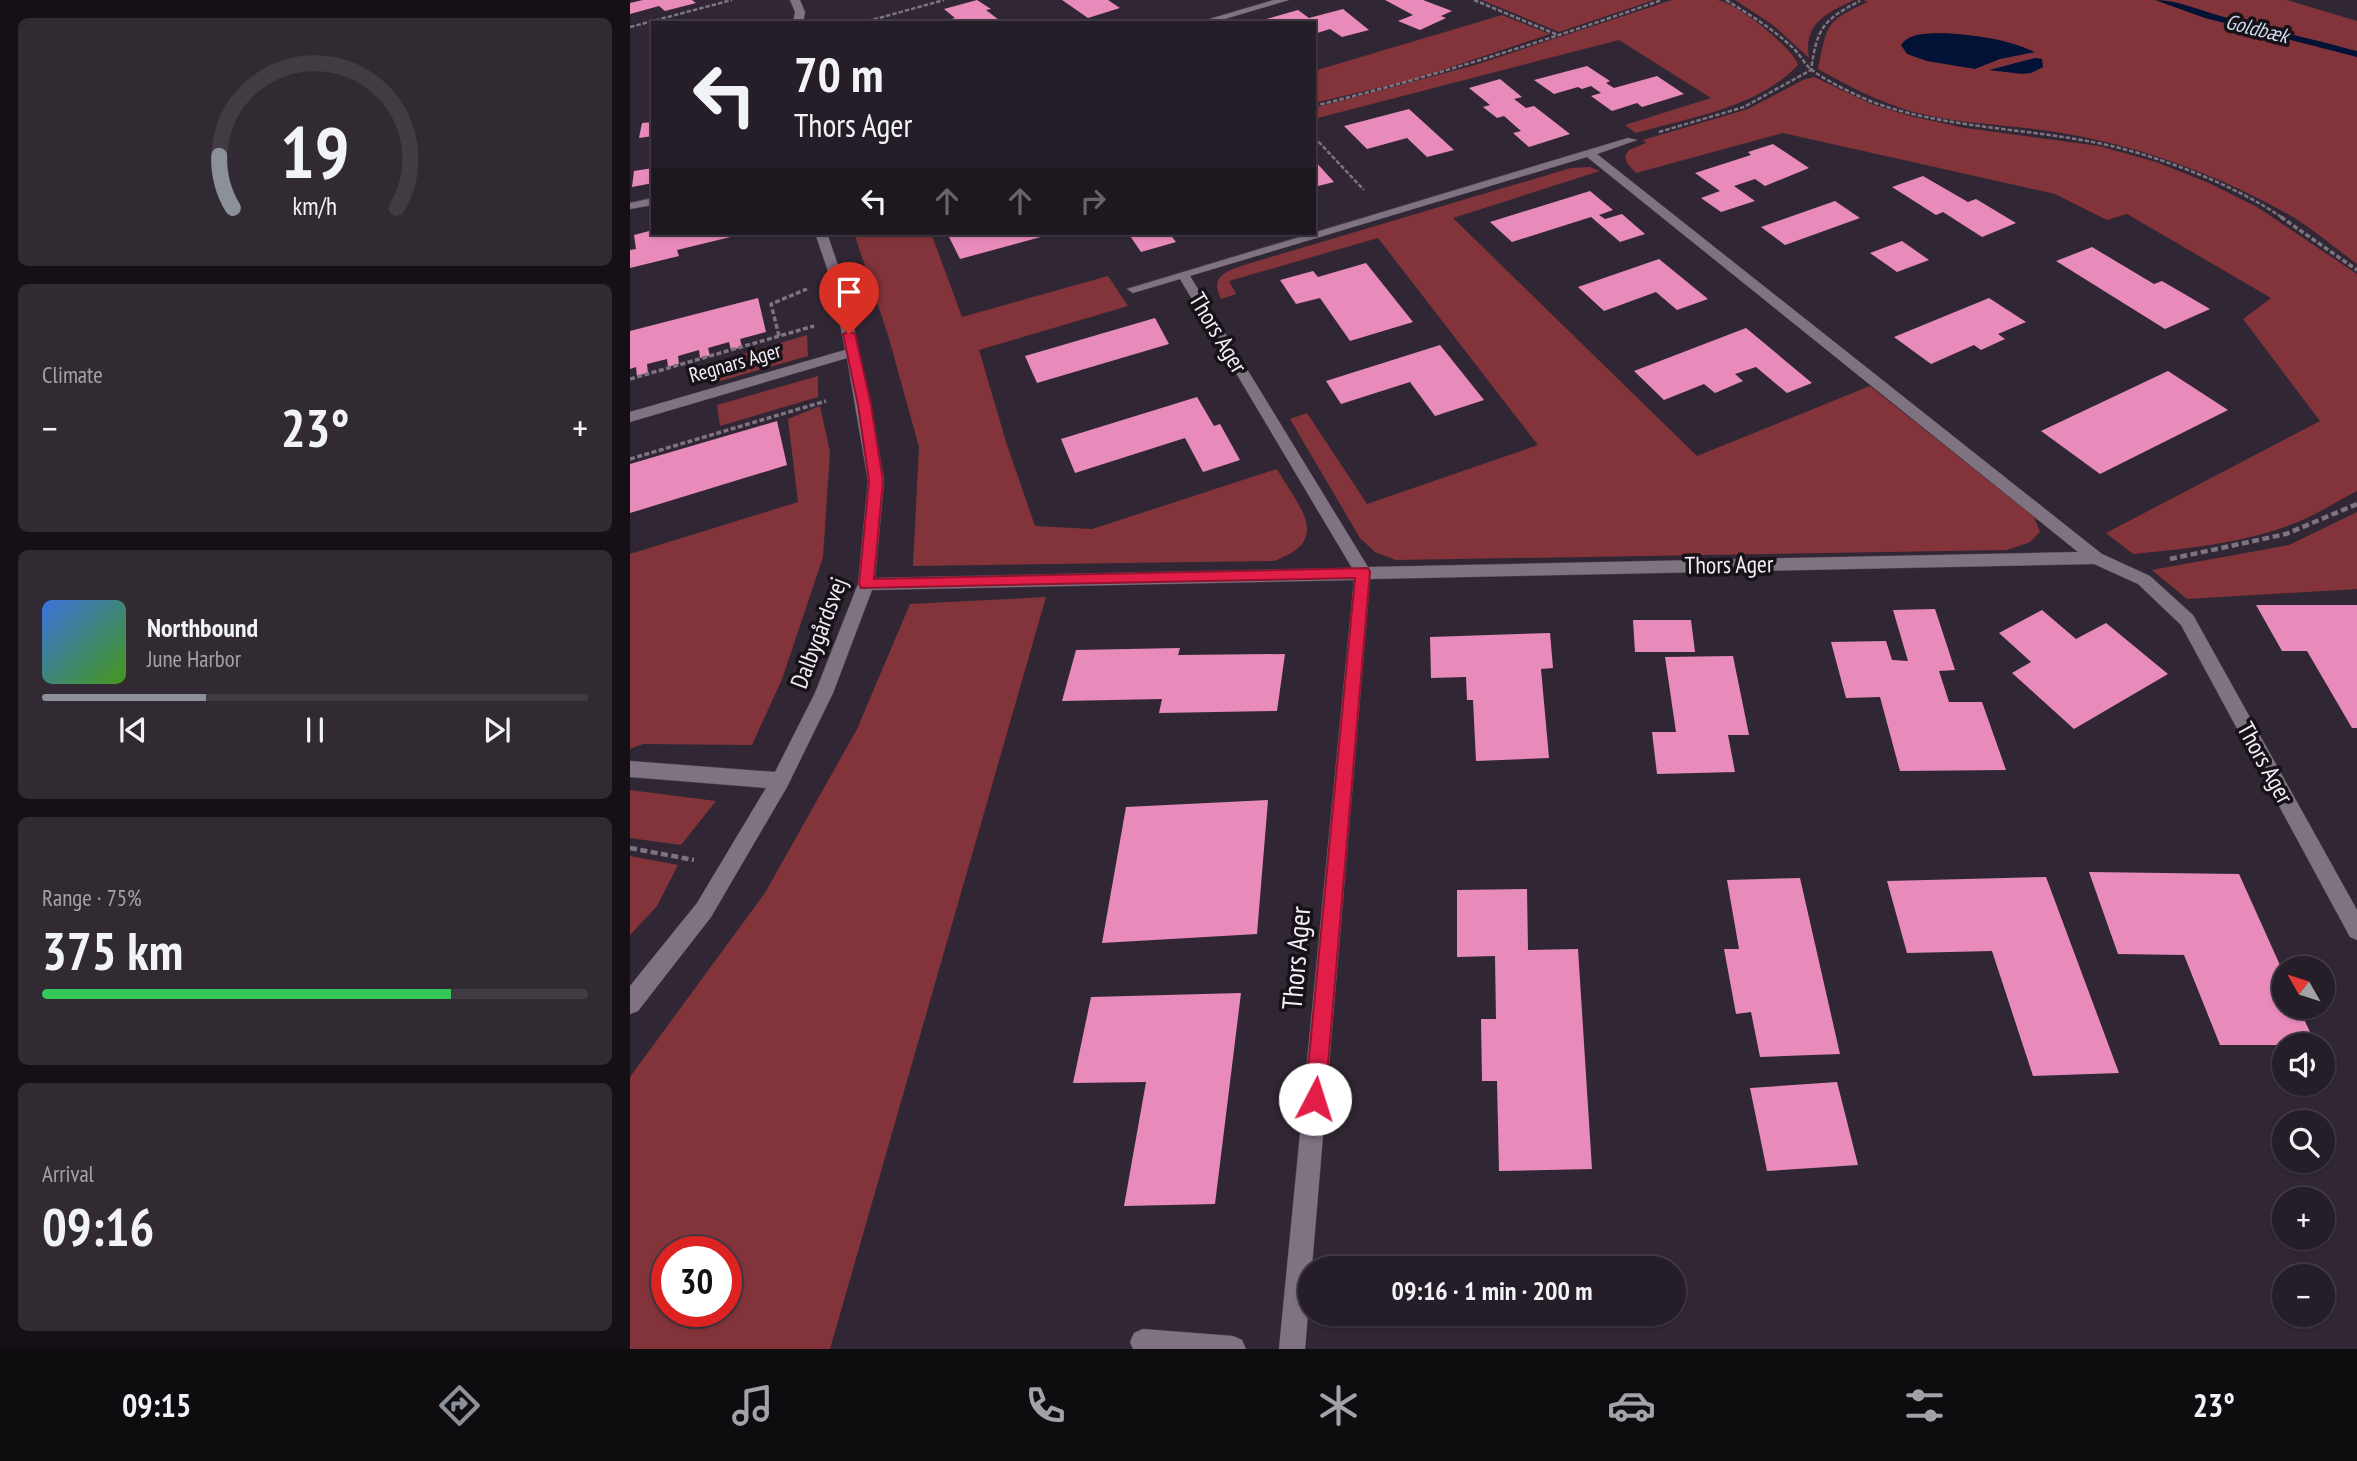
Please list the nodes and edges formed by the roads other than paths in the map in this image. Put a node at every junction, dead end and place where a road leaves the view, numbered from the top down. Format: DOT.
graph roads {
  1 [pos="794,0"];
  2 [pos="1284,0"];
  3 [pos="798,21"];
  4 [pos="1207,21"];
  5 [pos="1632,140"];
  6 [pos="1589,153"];
  7 [pos="651,201"];
  8 [pos="630,206"];
  9 [pos="822,235"];
  10 [pos="1315,235"];
  11 [pos="1316,235"];
  12 [pos="1183,274"];
  13 [pos="1133,289"];
  14 [pos="852,352"];
  15 [pos="630,417"];
  16 [pos="2096,558"];
  17 [pos="1363,572"];
  18 [pos="866,584"];
  19 [pos="630,769"];
  20 [pos="780,781"];
  21 [pos="2357,930"];
  22 [pos="630,1003"];
  23 [pos="1143,1342"];
  24 [pos="1233,1349"];
  25 [pos="1292,1349"];
  1 -- 3 [label="street"];
  2 -- 4 [label="street"];
  5 -- 6 [label="street, Thors Ager"];
  6 -- 11 [label="street, Thors Ager"];
  6 -- 16 [label="street, Thors Ager"];
  7 -- 8 [label="street"];
  9 -- 14 [label="street, Dalbygårdsvej"];
  10 -- 12 [label="street, Thors Ager"];
  12 -- 13 [label="street, Thors Ager"];
  12 -- 17 [label="street, Thors Ager"];
  14 -- 15 [label="street, Regnars Ager"];
  14 -- 18 [label="street, Dalbygårdsvej"];
  16 -- 17 [label="street, Thors Ager"];
  16 -- 21 [label="street, Thors Ager"];
  17 -- 18 [label="street, Thors Ager"];
  17 -- 25 [label="street, Thors Ager"];
  18 -- 20 [label="street, Dalbygårdsvej"];
  19 -- 20 [label="street"];
  20 -- 22 [label="street, Dalbygårdsvej"];
  23 -- 24 [label="street"];
}
